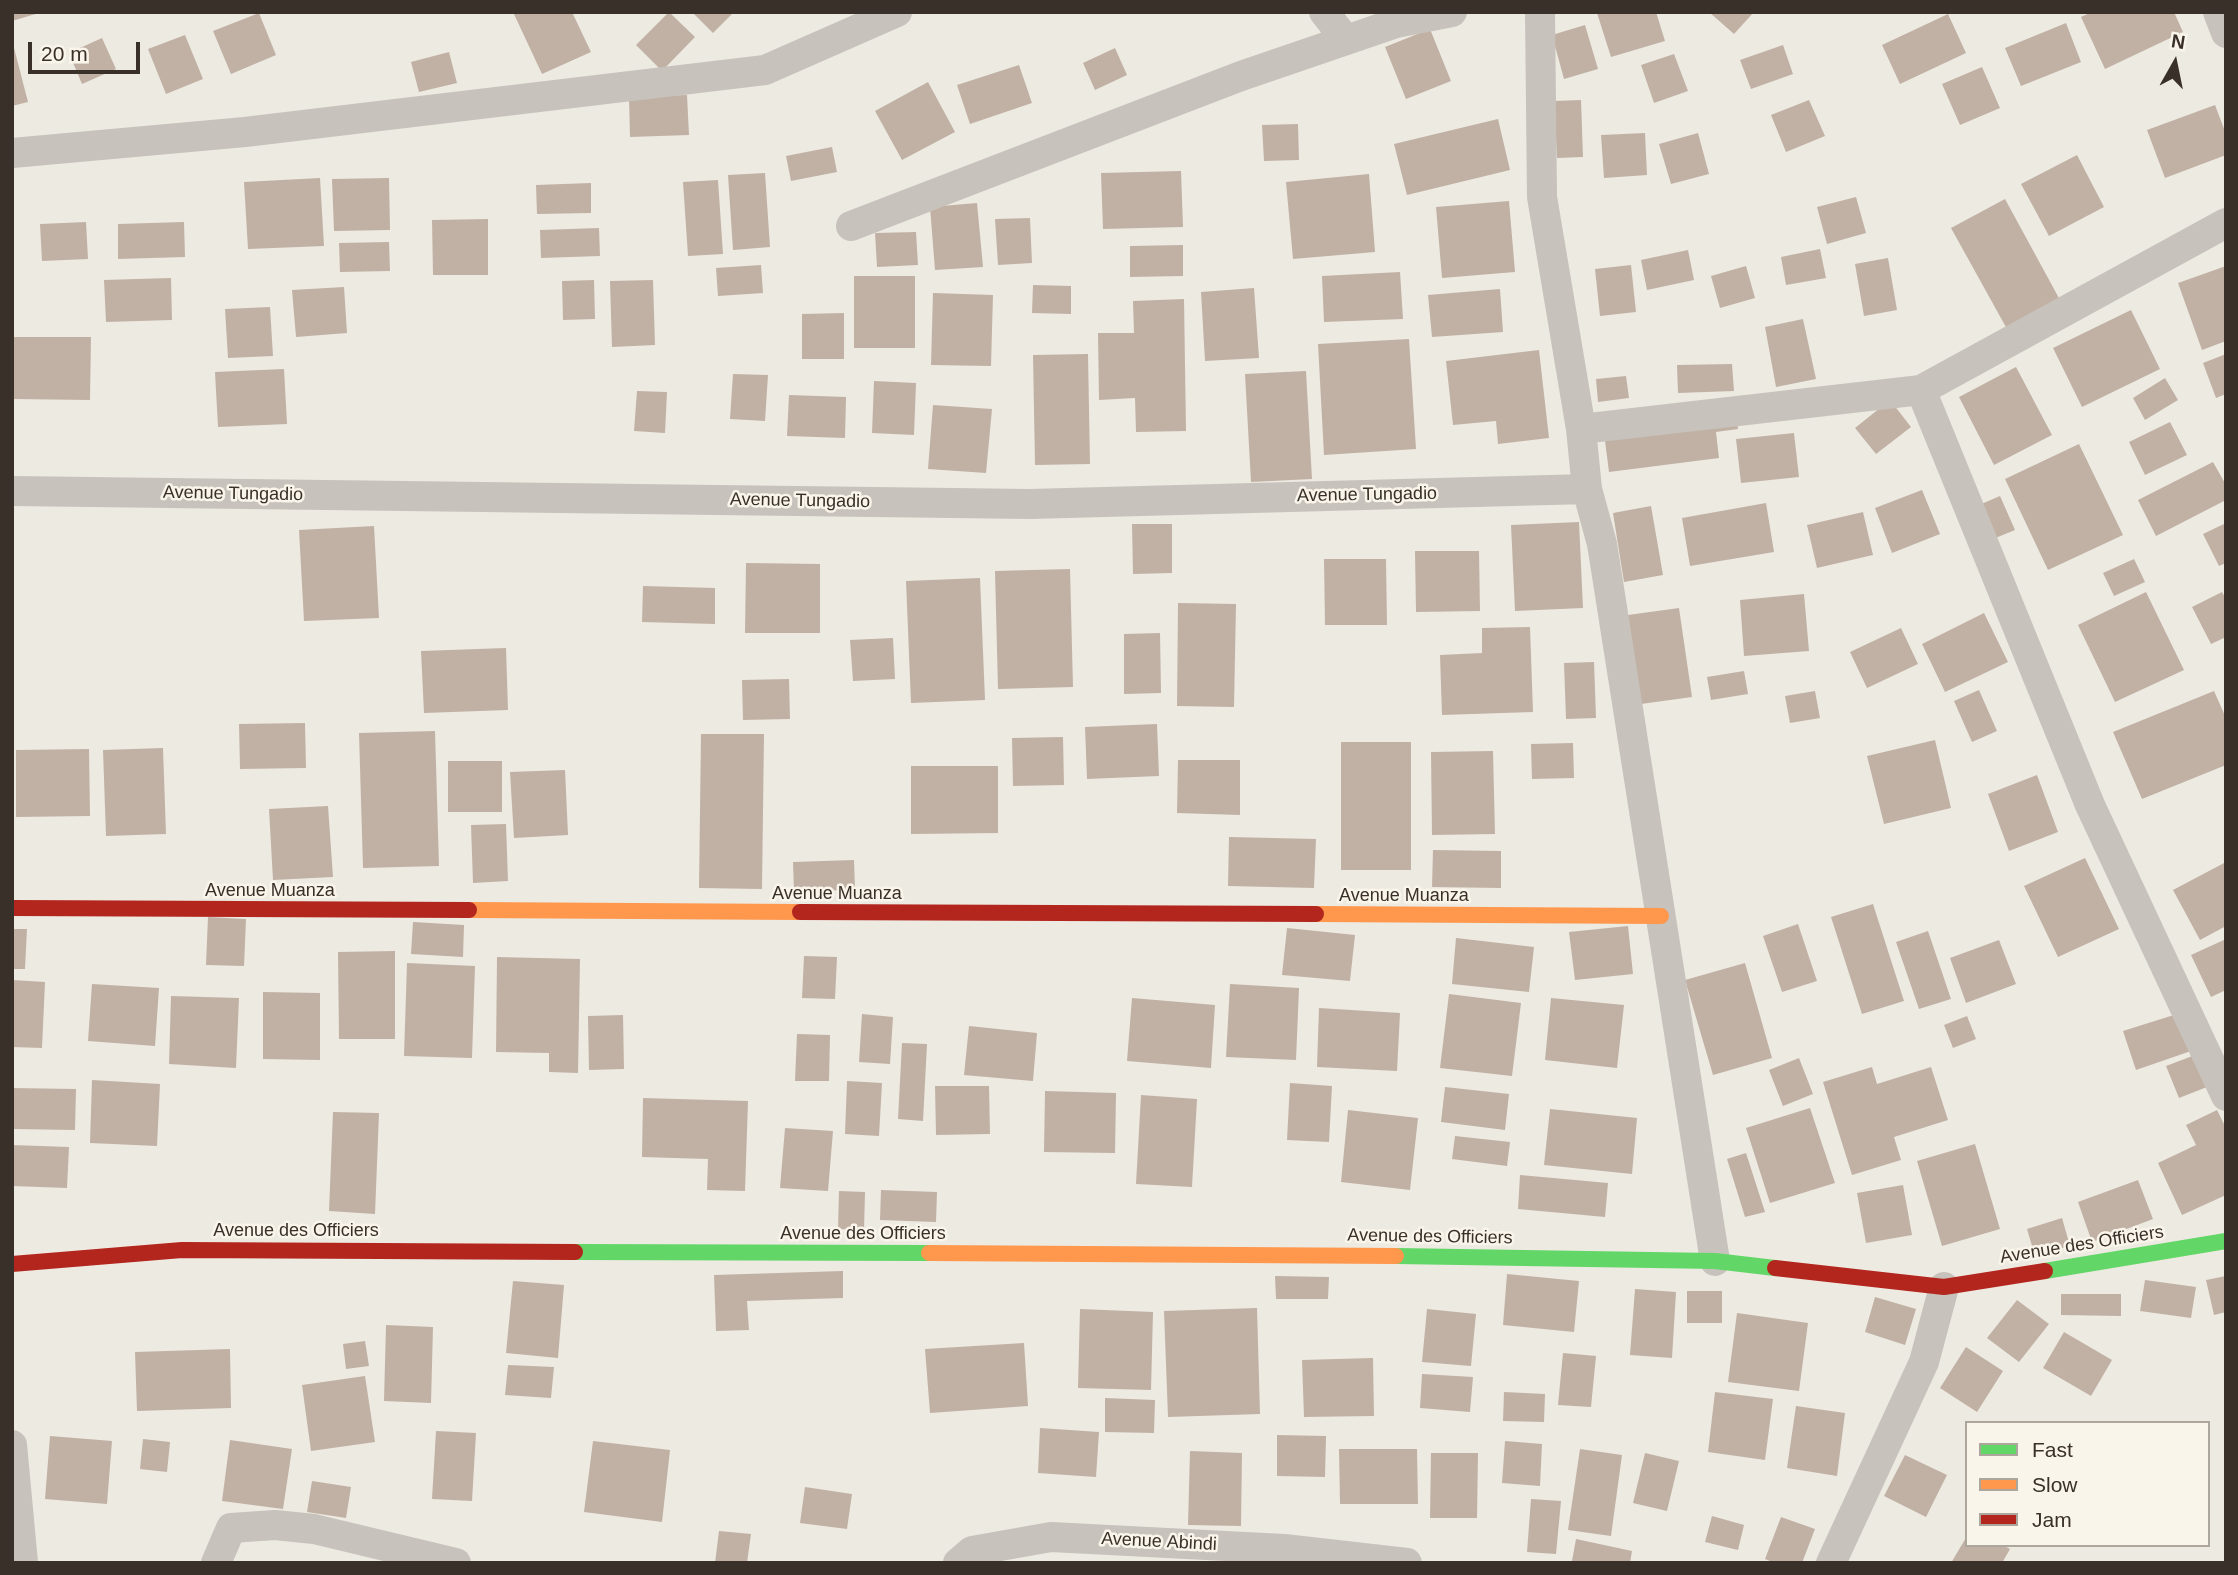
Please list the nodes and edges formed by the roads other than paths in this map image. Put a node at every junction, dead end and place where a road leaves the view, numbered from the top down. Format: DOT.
graph roads {
  1 [pos="897,12"];
  2 [pos="1325,12"];
  3 [pos="1452,12"];
  4 [pos="1540,12"];
  5 [pos="2218,12"];
  6 [pos="2226,33"];
  7 [pos="1346,40"];
  8 [pos="12,153"];
  9 [pos="2226,223"];
  10 [pos="850,226"];
  11 [pos="1921,390"];
  12 [pos="1581,429"];
  13 [pos="1587,489"];
  14 [pos="12,491"];
  15 [pos="12,908"];
  16 [pos="1661,916"];
  17 [pos="2226,1096"];
  18 [pos="2226,1241"];
  19 [pos="1715,1261"];
  20 [pos="12,1264"];
  21 [pos="1944,1287"];
  22 [pos="12,1445"];
  23 [pos="23,1563"];
  24 [pos="216,1563"];
  25 [pos="456,1563"];
  26 [pos="958,1563"];
  27 [pos="1408,1563"];
  28 [pos="1831,1563"];
  1 -- 8 [label="street"];
  2 -- 7 [label="street"];
  3 -- 7 [label="street"];
  4 -- 12 [label="street"];
  5 -- 6 [label="street"];
  7 -- 10 [label="street"];
  9 -- 11 [label="street"];
  11 -- 12 [label="street"];
  11 -- 17 [label="street"];
  12 -- 13 [label="street"];
  13 -- 14 [label="street, Avenue Tungadio"];
  13 -- 16 [label="street"];
  15 -- 16 [label="street, Avenue Muanza"];
  16 -- 19 [label="street"];
  18 -- 21 [label="street, Avenue des Officiers"];
  19 -- 20 [label="street, Avenue des Officiers"];
  19 -- 21 [label="street, Avenue des Officiers"];
  21 -- 28 [label="street"];
  22 -- 23 [label="street"];
  24 -- 25 [label="street"];
  26 -- 27 [label="street, Avenue Abindi"];
}
